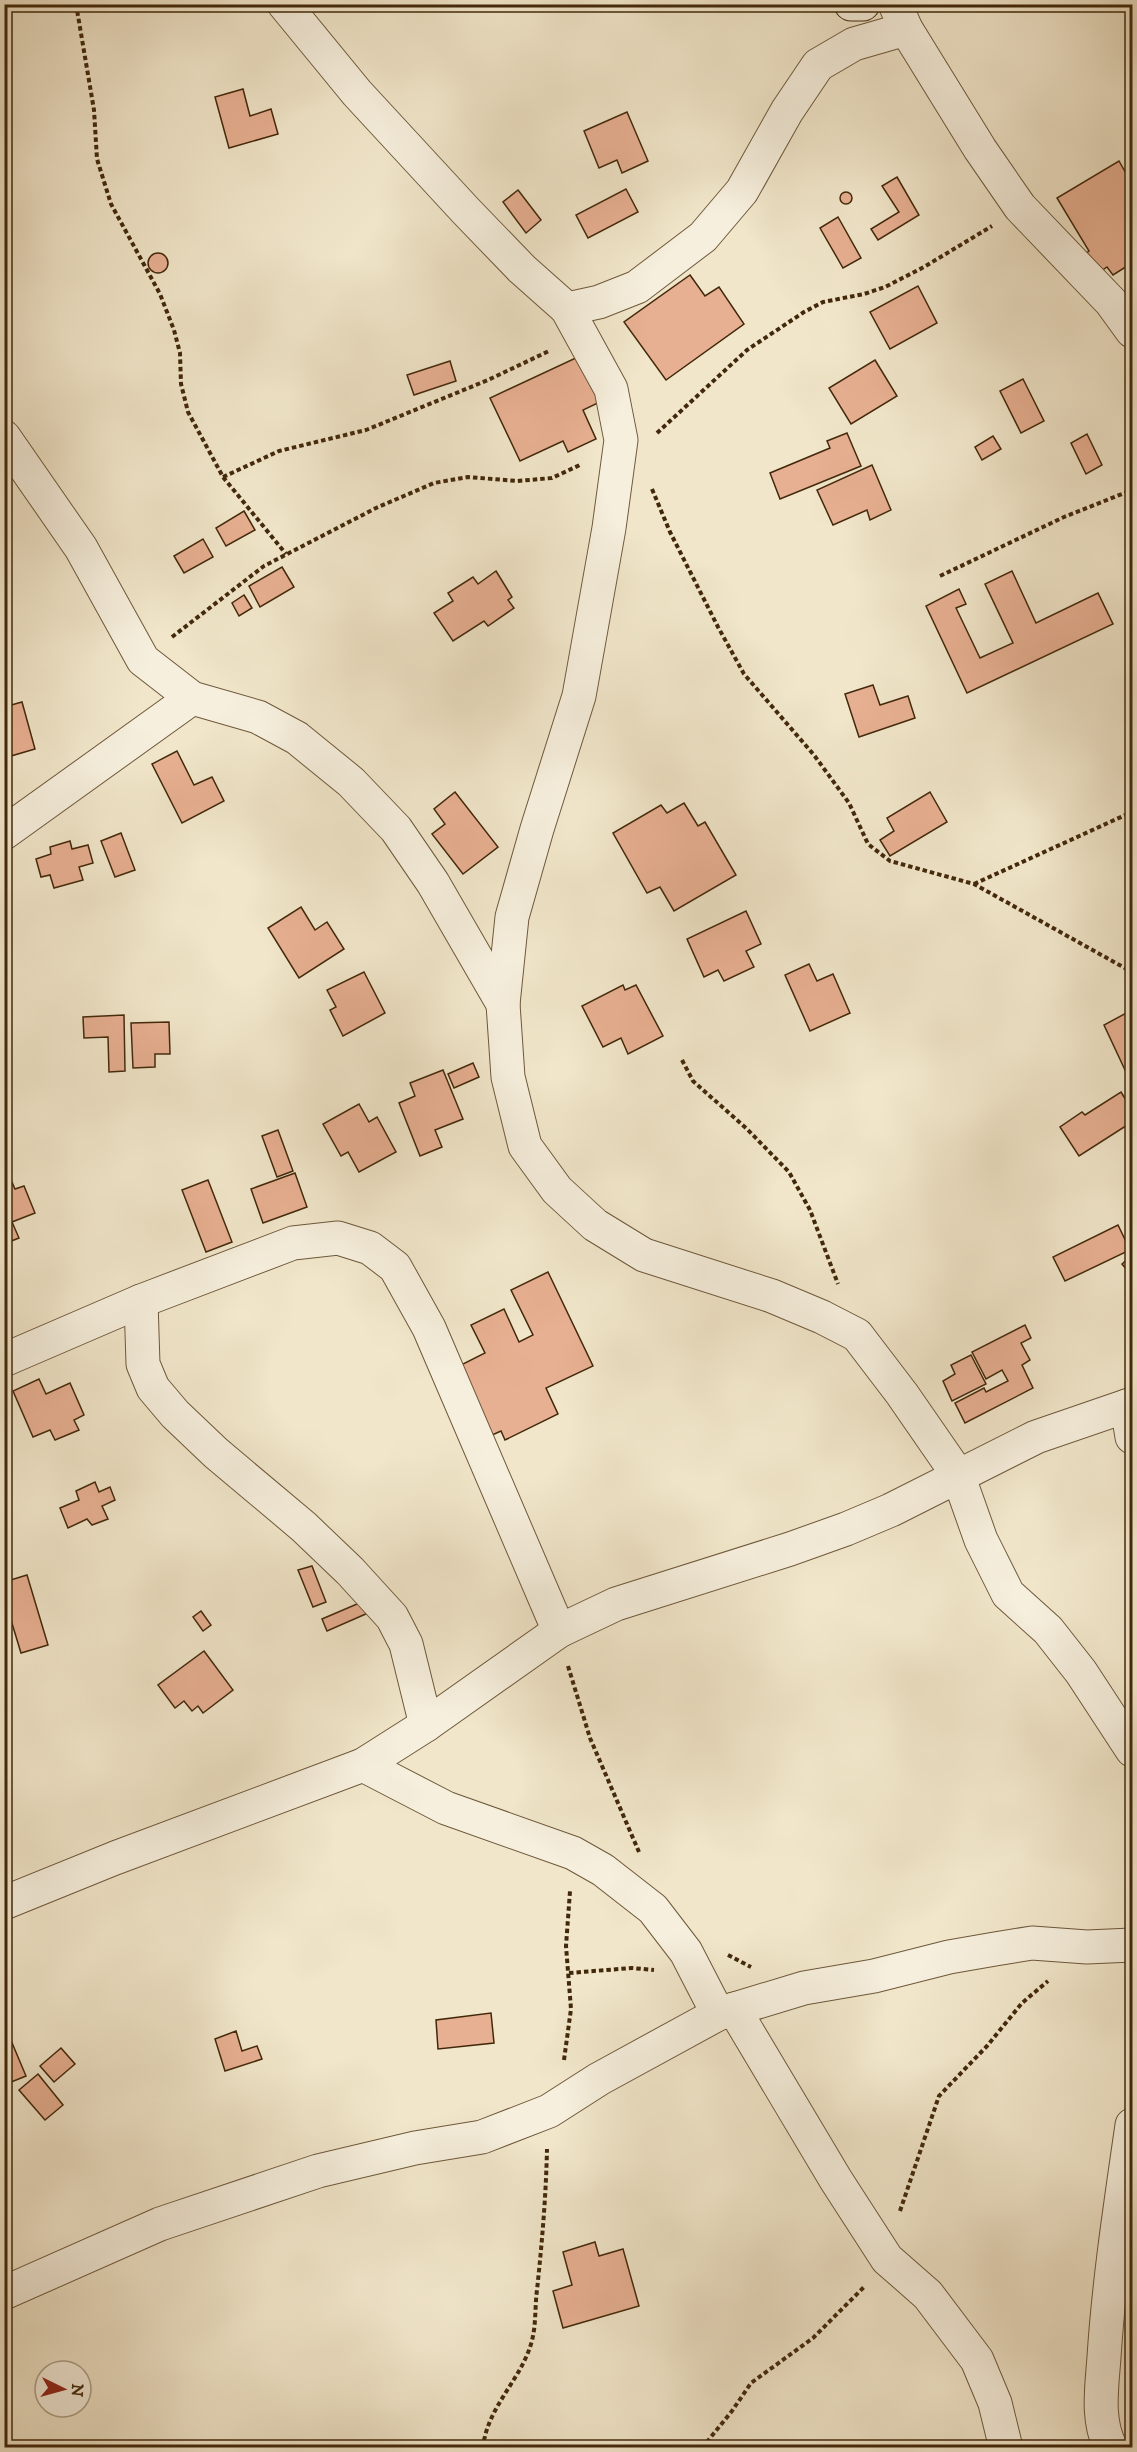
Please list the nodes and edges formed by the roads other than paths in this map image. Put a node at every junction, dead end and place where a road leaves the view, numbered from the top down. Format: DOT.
graph roads {
  1 [pos="284,4"];
  2 [pos="851,4"];
  3 [pos="863,4"];
  4 [pos="900,17"];
  5 [pos="575,322"];
  6 [pos="1132,331"];
  7 [pos="4,437"];
  8 [pos="192,698"];
  9 [pos="4,834"];
  10 [pos="503,1004"];
  11 [pos="141,1301"];
  12 [pos="4,1360"];
  13 [pos="1131,1416"];
  14 [pos="958,1475"];
  15 [pos="559,1631"];
  16 [pos="426,1725"];
  17 [pos="1132,1750"];
  18 [pos="363,1765"];
  19 [pos="5,1899"];
  20 [pos="1132,1945"];
  21 [pos="726,2012"];
  22 [pos="1132,2125"];
  23 [pos="4,2293"];
  24 [pos="1006,2448"];
  25 [pos="1111,2448"];
  1 -- 5 [label="street"];
  2 -- 3 [label="street"];
  4 -- 5 [label="street"];
  4 -- 6 [label="street"];
  5 -- 10 [label="street"];
  7 -- 8 [label="street"];
  8 -- 9 [label="street"];
  8 -- 10 [label="street"];
  10 -- 14 [label="street"];
  11 -- 12 [label="street"];
  11 -- 15 [label="street"];
  11 -- 16 [label="street"];
  13 -- 14 [label="street"];
  14 -- 15 [label="street"];
  14 -- 17 [label="street"];
  15 -- 16 [label="street"];
  16 -- 18 [label="street"];
  18 -- 19 [label="street"];
  18 -- 21 [label="street"];
  20 -- 21 [label="street"];
  21 -- 23 [label="street"];
  21 -- 24 [label="street"];
  22 -- 25 [label="street"];
}
